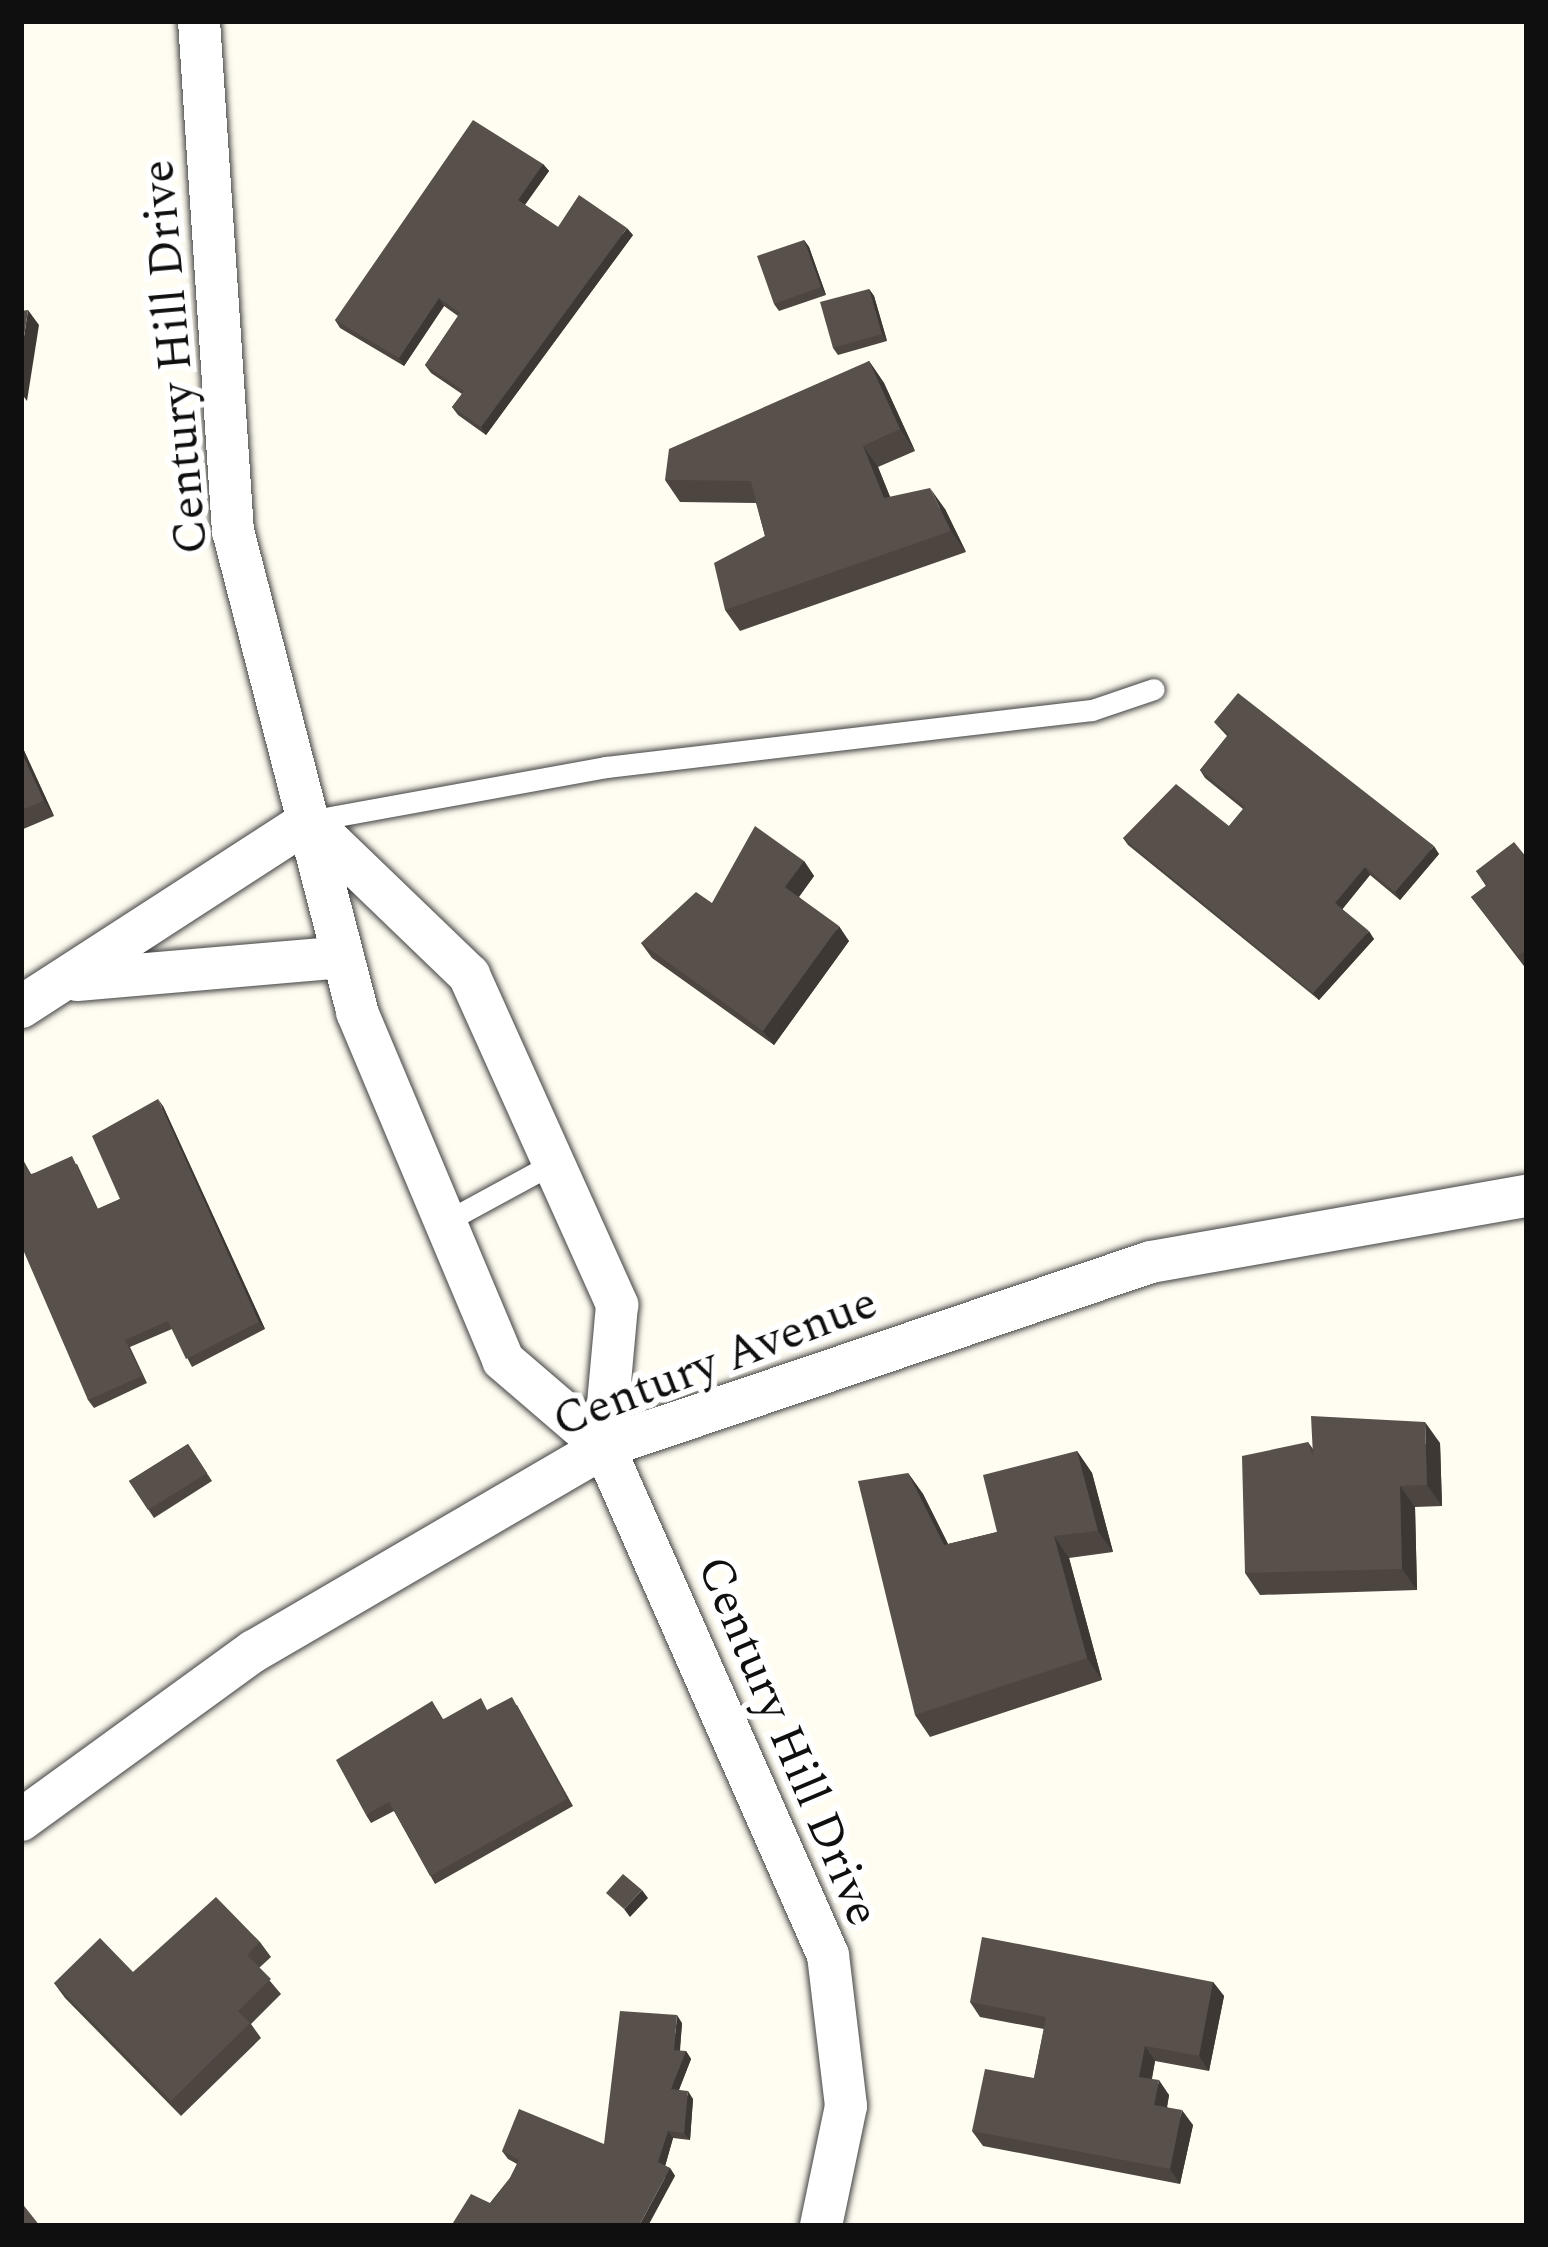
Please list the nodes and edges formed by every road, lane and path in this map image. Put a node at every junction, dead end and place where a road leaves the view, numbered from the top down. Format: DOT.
graph roads {
  1 [pos="199,21"];
  2 [pos="1154,689"];
  3 [pos="309,821"];
  4 [pos="343,958"];
  5 [pos="76,980"];
  6 [pos="21,1007"];
  7 [pos="552,1164"];
  8 [pos="1527,1196"];
  9 [pos="445,1222"];
  10 [pos="604,1447"];
  11 [pos="21,1820"];
  12 [pos="820,2226"];
  1 -- 3 [label="street, Century Hill Drive"];
  2 -- 3 [label="lane"];
  3 -- 4 [label="street, Century Hill Drive"];
  3 -- 5 [label="street"];
  3 -- 7 [label="street, Century Hill Drive"];
  4 -- 5 [label="street"];
  4 -- 9 [label="street, Century Hill Drive"];
  5 -- 6 [label="street"];
  7 -- 9 [label="lane"];
  7 -- 10 [label="street, Century Hill Drive"];
  8 -- 10 [label="street, Century Avenue"];
  9 -- 10 [label="street, Century Hill Drive"];
  10 -- 11 [label="street, Century Avenue"];
  10 -- 12 [label="street, Century Hill Drive"];
}
